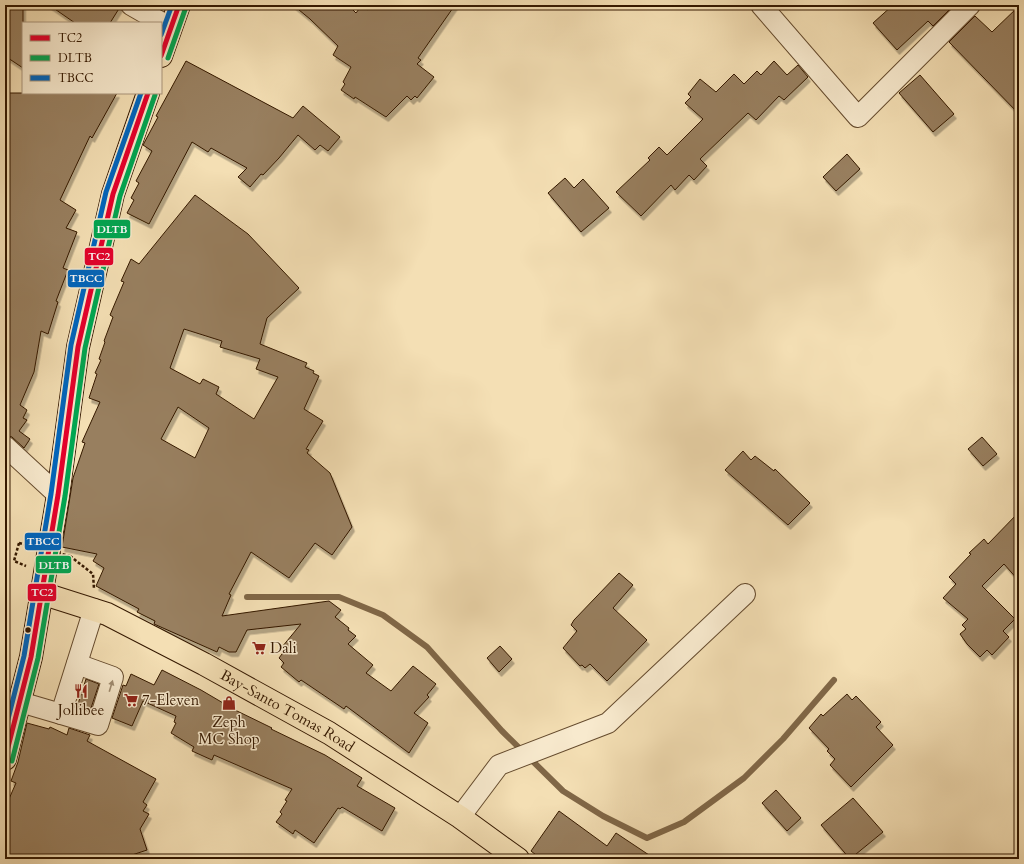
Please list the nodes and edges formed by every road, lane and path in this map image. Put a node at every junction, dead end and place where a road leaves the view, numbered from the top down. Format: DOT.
graph roads {
  1 [pos="131,5"];
  2 [pos="179,5"];
  3 [pos="761,5"];
  4 [pos="970,5"];
  5 [pos="161,22"];
  6 [pos="162,23"];
  7 [pos="171,28"];
  8 [pos="162,53"];
  9 [pos="148,94"];
  10 [pos="5,446"];
  11 [pos="58,495"];
  12 [pos="19,543"];
  13 [pos="41,593"];
  14 [pos="745,594"];
  15 [pos="94,608"];
  16 [pos="76,664"];
  17 [pos="20,702"];
  18 [pos="60,714"];
  19 [pos="5,759"];
  20 [pos="460,817"];
  21 [pos="518,859"];
  1 -- 5 [label="street"];
  2 -- 7 [label="main road"];
  3 -- 4 [label="street"];
  6 -- 7 [label="street"];
  7 -- 8 [label="main road"];
  9 -- 11 [label="main road"];
  10 -- 11 [label="street"];
  11 -- 13 [label="main road"];
  12 -- 15 [label="path, bridge"];
  13 -- 15 [label="main road, Bay-Santo Tomas Road"];
  13 -- 17 [label="main road"];
  14 -- 20 [label="street"];
  15 -- 16 [label="street"];
  15 -- 20 [label="main road, Bay-Santo Tomas Road"];
  16 -- 18 [label="street"];
  18 -- 16 [label="street, one-way"];
  17 -- 18 [label="street"];
  17 -- 19 [label="main road"];
  20 -- 21 [label="main road, Bay-Santo Tomas Road"];
}
